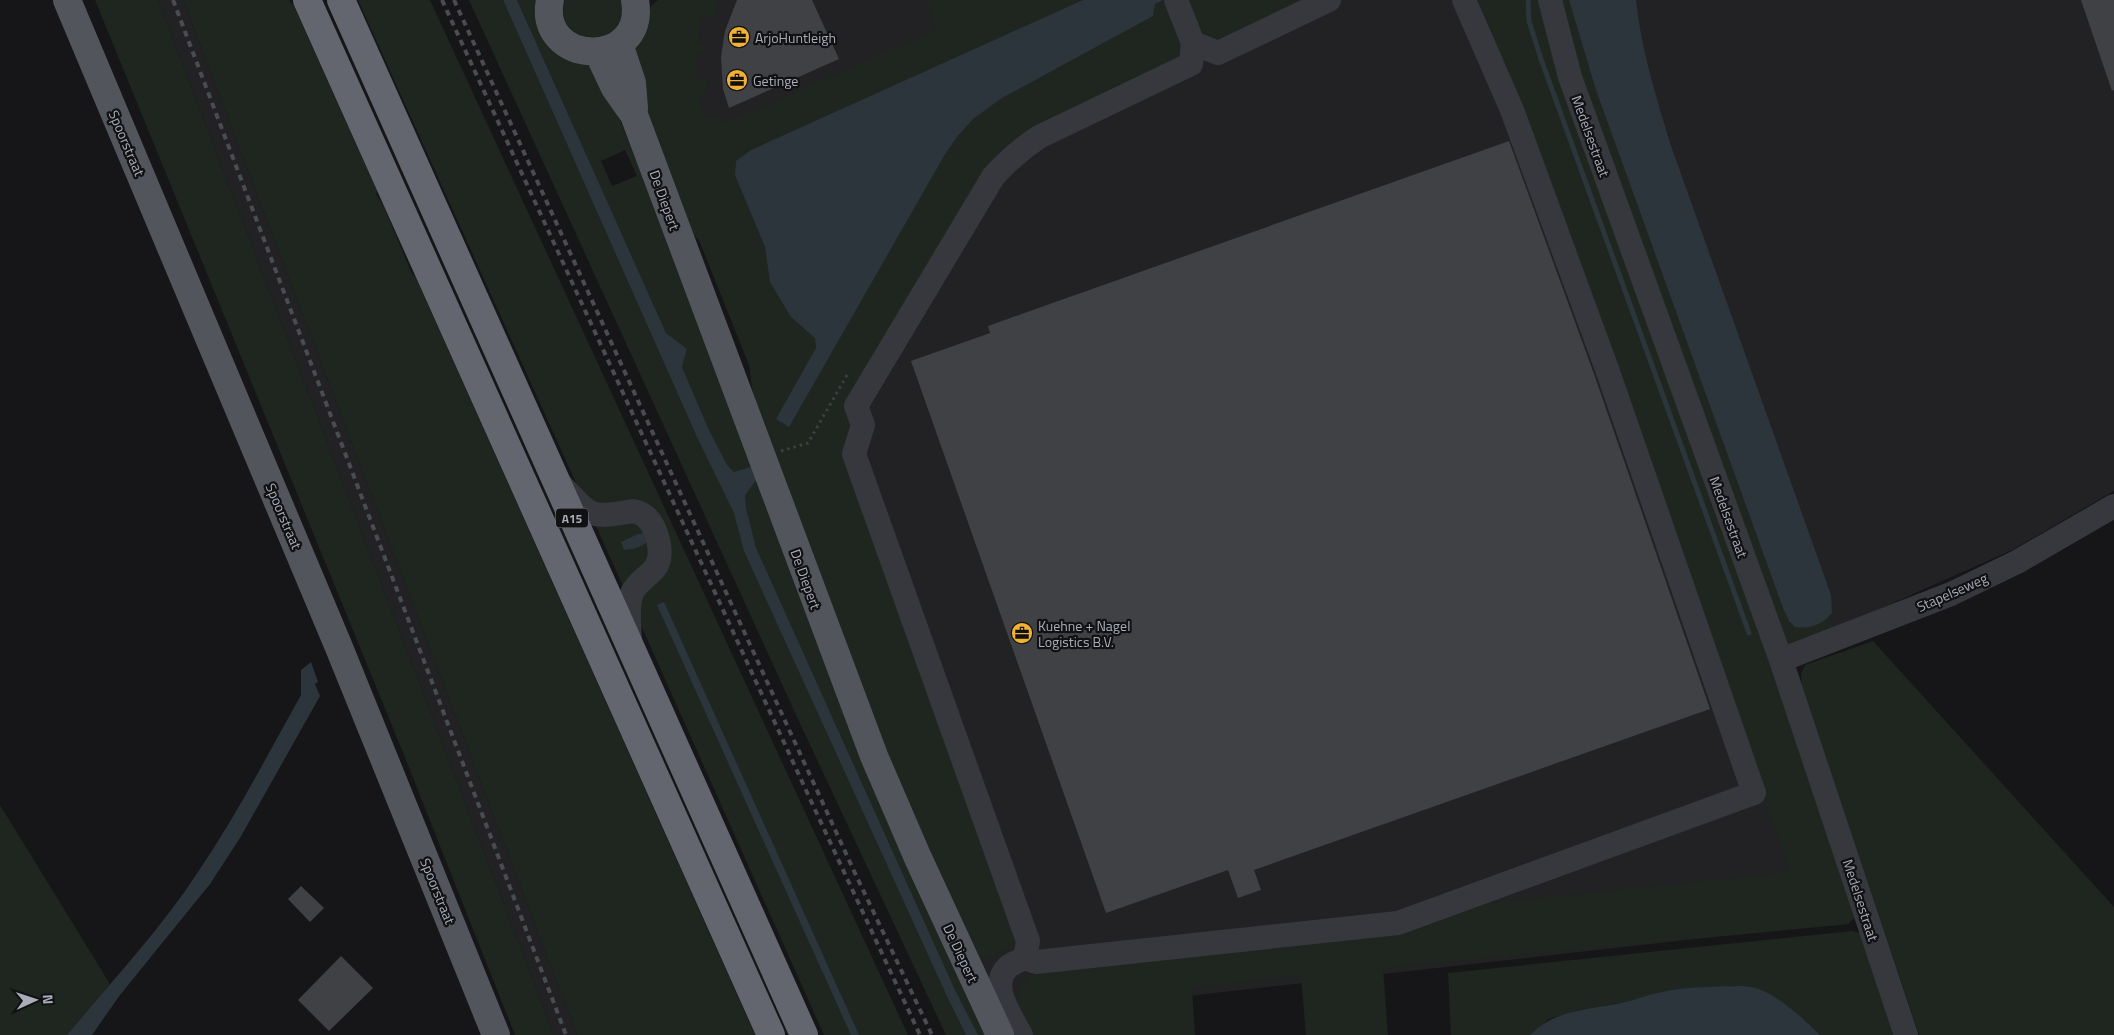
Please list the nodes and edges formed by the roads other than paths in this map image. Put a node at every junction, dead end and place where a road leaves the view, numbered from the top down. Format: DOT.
graph roads {
  1 [pos="67,0"];
  2 [pos="307,0"];
  3 [pos="340,0"];
  4 [pos="550,0"];
  5 [pos="1176,0"];
  6 [pos="1329,0"];
  7 [pos="1464,0"];
  8 [pos="1550,0"];
  9 [pos="638,1"];
  10 [pos="1193,42"];
  11 [pos="609,48"];
  12 [pos="554,477"];
  13 [pos="2114,506"];
  14 [pos="630,647"];
  15 [pos="1781,660"];
  16 [pos="1025,958"];
  17 [pos="496,1035"];
  18 [pos="771,1035"];
  19 [pos="804,1035"];
  20 [pos="1000,1035"];
  21 [pos="1021,1035"];
  22 [pos="1906,1035"];
  1 -- 17 [label="main road, Spoorstraat"];
  2 -- 18 [label="highway, A15"];
  3 -- 12 [label="highway, A15"];
  4 -- 11 [label="main road"];
  5 -- 10 [label="street"];
  6 -- 10 [label="street"];
  7 -- 16 [label="street"];
  8 -- 15 [label="street, Medelsestraat"];
  9 -- 11 [label="main road"];
  10 -- 16 [label="street"];
  11 -- 20 [label="main road, De Diepert"];
  12 -- 14 [label="highway, A15"];
  12 -- 14 [label="street"];
  13 -- 15 [label="street, Stapelseweg"];
  14 -- 19 [label="highway, A15"];
  15 -- 22 [label="street, Medelsestraat"];
  16 -- 21 [label="street"];
}
